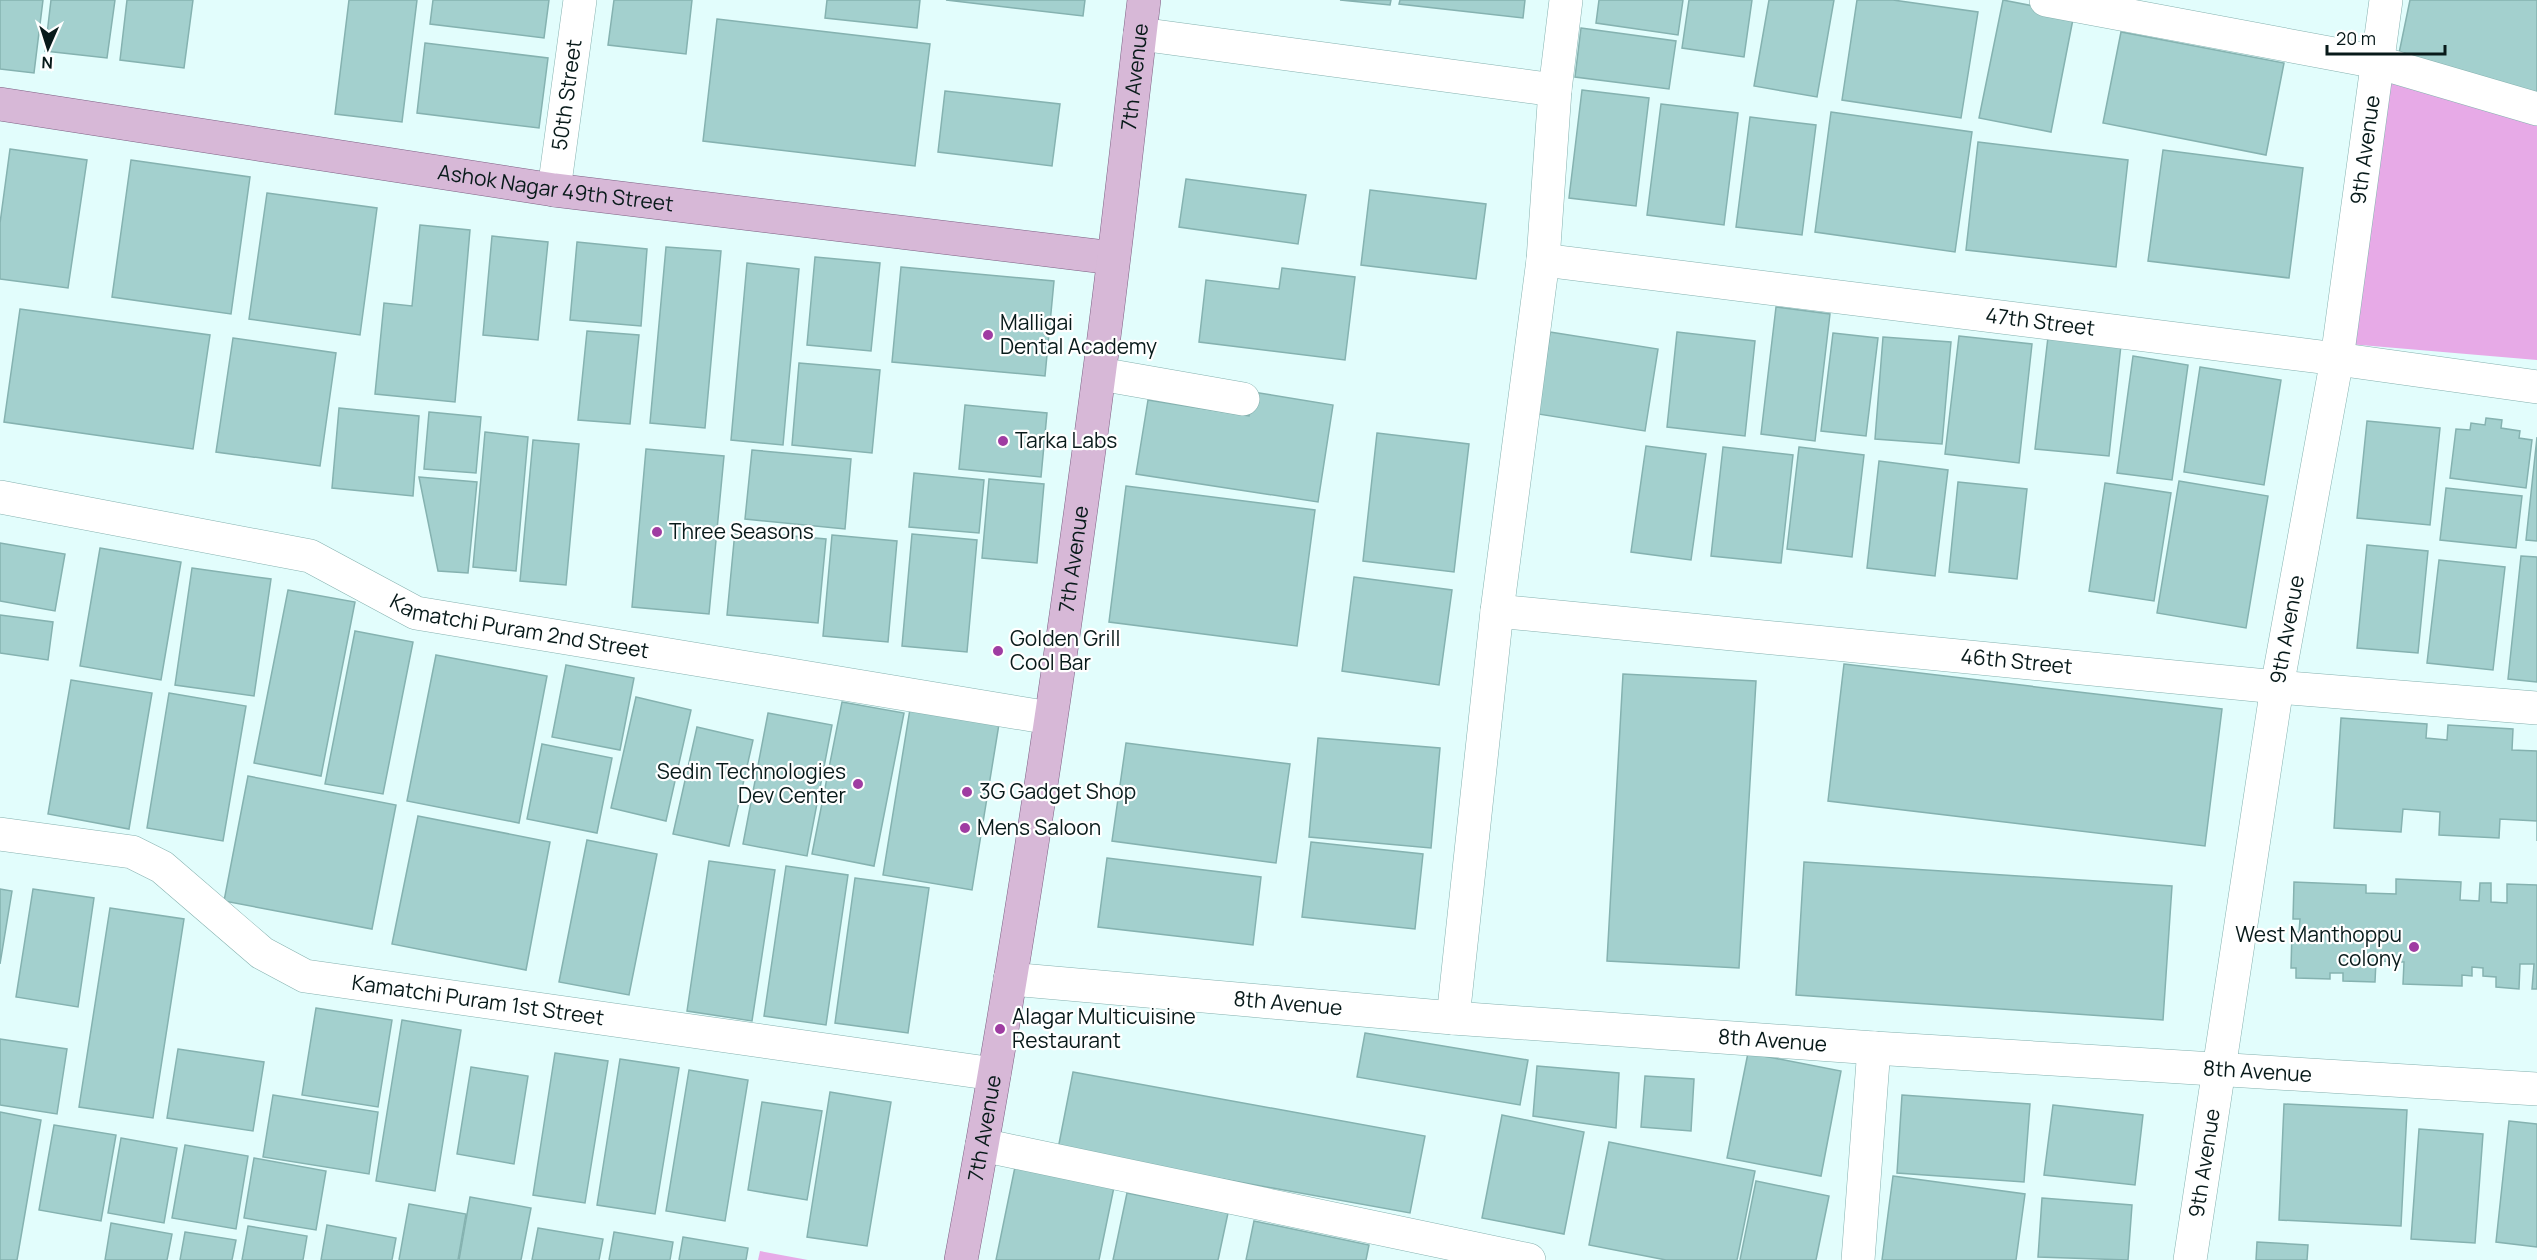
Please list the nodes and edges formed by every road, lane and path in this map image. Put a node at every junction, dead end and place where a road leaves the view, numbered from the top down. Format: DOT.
graph roads {
  1 [pos="580,0"];
  2 [pos="1144,0"];
  3 [pos="1566,0"];
  4 [pos="2046,0"];
  5 [pos="2386,0"];
  6 [pos="1140,34"];
  7 [pos="2377,62"];
  8 [pos="1555,90"];
  9 [pos="0,104"];
  10 [pos="2537,109"];
  11 [pos="554,190"];
  12 [pos="1113,258"];
  13 [pos="1543,260"];
  14 [pos="2337,359"];
  15 [pos="1100,374"];
  16 [pos="2537,387"];
  17 [pos="1243,399"];
  18 [pos="0,497"];
  19 [pos="1497,611"];
  20 [pos="2277,687"];
  21 [pos="2537,708"];
  22 [pos="1050,718"];
  23 [pos="0,834"];
  24 [pos="1010,979"];
  25 [pos="1453,1017"];
  26 [pos="1874,1048"];
  27 [pos="2219,1069"];
  28 [pos="994,1074"];
  29 [pos="2537,1089"];
  30 [pos="982,1145"];
  31 [pos="961,1260"];
  32 [pos="1529,1260"];
  33 [pos="1858,1260"];
  34 [pos="2190,1260"];
  1 -- 11 [label="street, 50th Street"];
  2 -- 6 [label="main road, 7th Avenue"];
  3 -- 8 [label="street"];
  4 -- 7 [label="street"];
  5 -- 7 [label="street, 9th Avenue"];
  6 -- 8 [label="street"];
  6 -- 12 [label="main road, 7th Avenue"];
  7 -- 10 [label="street"];
  7 -- 14 [label="street, 9th Avenue"];
  8 -- 13 [label="street"];
  9 -- 11 [label="main road, Ashok Nagar 49th Street"];
  11 -- 12 [label="main road, Ashok Nagar 49th Street"];
  12 -- 15 [label="main road, 7th Avenue"];
  13 -- 14 [label="street, 47th Street"];
  13 -- 19 [label="street"];
  14 -- 16 [label="street, 47th Street"];
  14 -- 20 [label="street, 9th Avenue"];
  15 -- 17 [label="street"];
  15 -- 22 [label="main road, 7th Avenue"];
  18 -- 22 [label="street, Kamatchi Puram 2nd Street"];
  19 -- 20 [label="street, 46th Street"];
  19 -- 25 [label="street"];
  20 -- 21 [label="street, 46th Street"];
  20 -- 27 [label="street, 9th Avenue"];
  22 -- 24 [label="main road, 7th Avenue"];
  23 -- 28 [label="street, Kamatchi Puram 1st Street"];
  24 -- 25 [label="street, 8th Avenue"];
  24 -- 28 [label="main road, 7th Avenue"];
  25 -- 26 [label="street, 8th Avenue"];
  26 -- 27 [label="street, 8th Avenue"];
  26 -- 33 [label="street"];
  27 -- 29 [label="street, 8th Avenue"];
  27 -- 34 [label="street, 9th Avenue"];
  28 -- 30 [label="main road, 7th Avenue"];
  30 -- 31 [label="main road, 7th Avenue"];
  30 -- 32 [label="street"];
}
